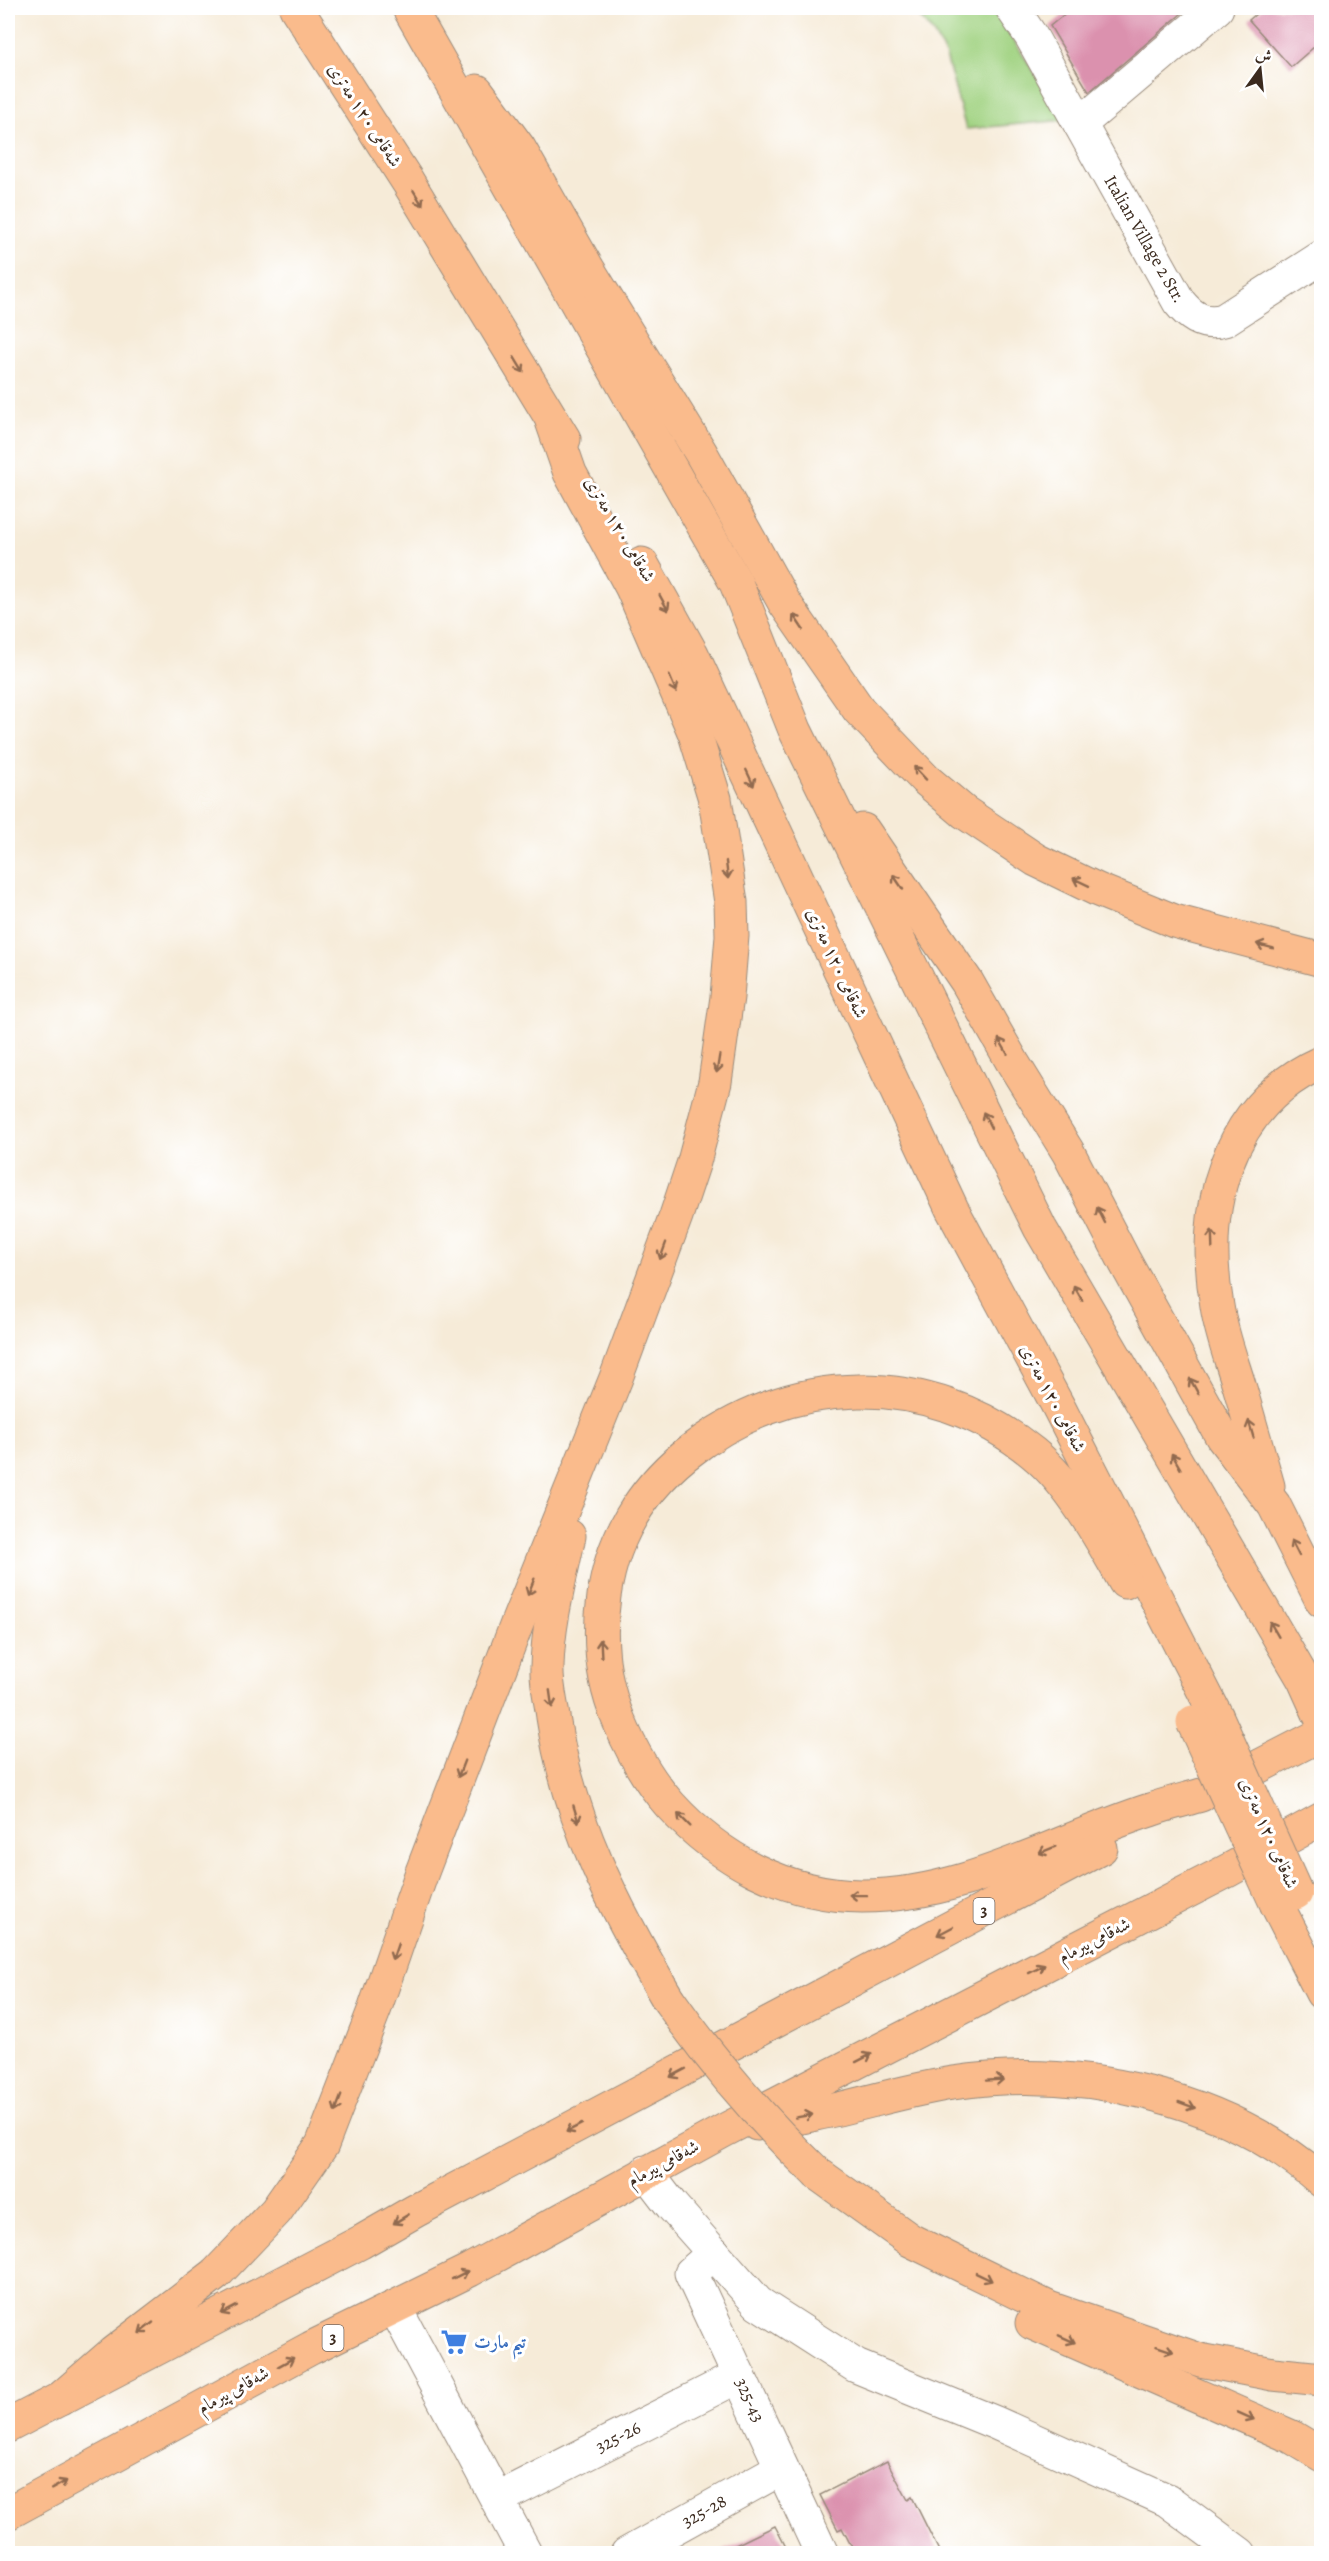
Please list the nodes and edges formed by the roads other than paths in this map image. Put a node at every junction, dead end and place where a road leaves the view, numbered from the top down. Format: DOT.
graph roads {
  1 [pos="296,8"];
  2 [pos="409,8"];
  3 [pos="416,8"];
  4 [pos="1012,8"];
  5 [pos="1217,8"];
  6 [pos="1080,124"];
  7 [pos="1322,257"];
  8 [pos="552,421"];
  9 [pos="795,730"];
  10 [pos="1322,960"];
  11 [pos="1322,1062"];
  12 [pos="586,1455"];
  13 [pos="1274,1505"];
  14 [pos="1322,1600"];
  15 [pos="1205,1718"];
  16 [pos="1322,1720"];
  17 [pos="1322,1734"];
  18 [pos="1201,1796"];
  19 [pos="1322,1819"];
  20 [pos="1287,1899"];
  21 [pos="1322,1950"];
  22 [pos="1322,1993"];
  23 [pos="725,2130"];
  24 [pos="646,2172"];
  25 [pos="1322,2181"];
  26 [pos="861,2207"];
  27 [pos="714,2253"];
  28 [pos="395,2308"];
  29 [pos="739,2376"];
  30 [pos="1322,2379"];
  31 [pos="60,2399"];
  32 [pos="8,2426"];
  33 [pos="1322,2455"];
  34 [pos="780,2469"];
  35 [pos="497,2499"];
  36 [pos="8,2513"];
  37 [pos="526,2553"];
  38 [pos="627,2553"];
  39 [pos="822,2553"];
  40 [pos="1240,2553"];
  1 -- 8 [label="highway, شەقامی ١٢٠ مەتری, one-way"];
  2 -- 9 [label="highway"];
  10 -- 3 [label="highway, one-way"];
  4 -- 6 [label="street, Italian Village 2 Str."];
  5 -- 6 [label="street"];
  6 -- 7 [label="street, Italian Village 2 Str."];
  8 -- 12 [label="highway, one-way"];
  8 -- 15 [label="highway, شەقامی ١٢٠ مەتری, one-way"];
  13 -- 9 [label="highway, one-way"];
  16 -- 9 [label="highway, one-way"];
  13 -- 11 [label="highway, one-way"];
  12 -- 26 [label="highway, one-way, bridge"];
  12 -- 31 [label="highway, one-way"];
  14 -- 13 [label="highway, one-way"];
  18 -- 15 [label="highway, one-way"];
  15 -- 20 [label="highway, شەقامی ١٢٠ مەتری, bridge"];
  17 -- 18 [label="highway, 3"];
  18 -- 31 [label="highway, 3, one-way"];
  23 -- 19 [label="highway, شەقامی پیرمام / 3, one-way"];
  20 -- 21 [label="highway, شەقامی ١٢٠ مەتری"];
  20 -- 22 [label="highway"];
  23 -- 24 [label="highway, شەقامی پیرمام / 3"];
  23 -- 25 [label="highway, one-way"];
  24 -- 27 [label="street"];
  28 -- 24 [label="highway, شەقامی پیرمام / 3, one-way"];
  26 -- 30 [label="highway, one-way"];
  26 -- 33 [label="highway, one-way"];
  27 -- 29 [label="street, 325-43"];
  27 -- 40 [label="street"];
  28 -- 35 [label="street"];
  36 -- 28 [label="highway, شەقامی پیرمام / 3, one-way"];
  29 -- 34 [label="street, 325-43"];
  29 -- 35 [label="street, 325-26"];
  31 -- 32 [label="highway, 3"];
  34 -- 38 [label="street, 325-28"];
  34 -- 39 [label="street, 325-43"];
  35 -- 37 [label="street"];
}
